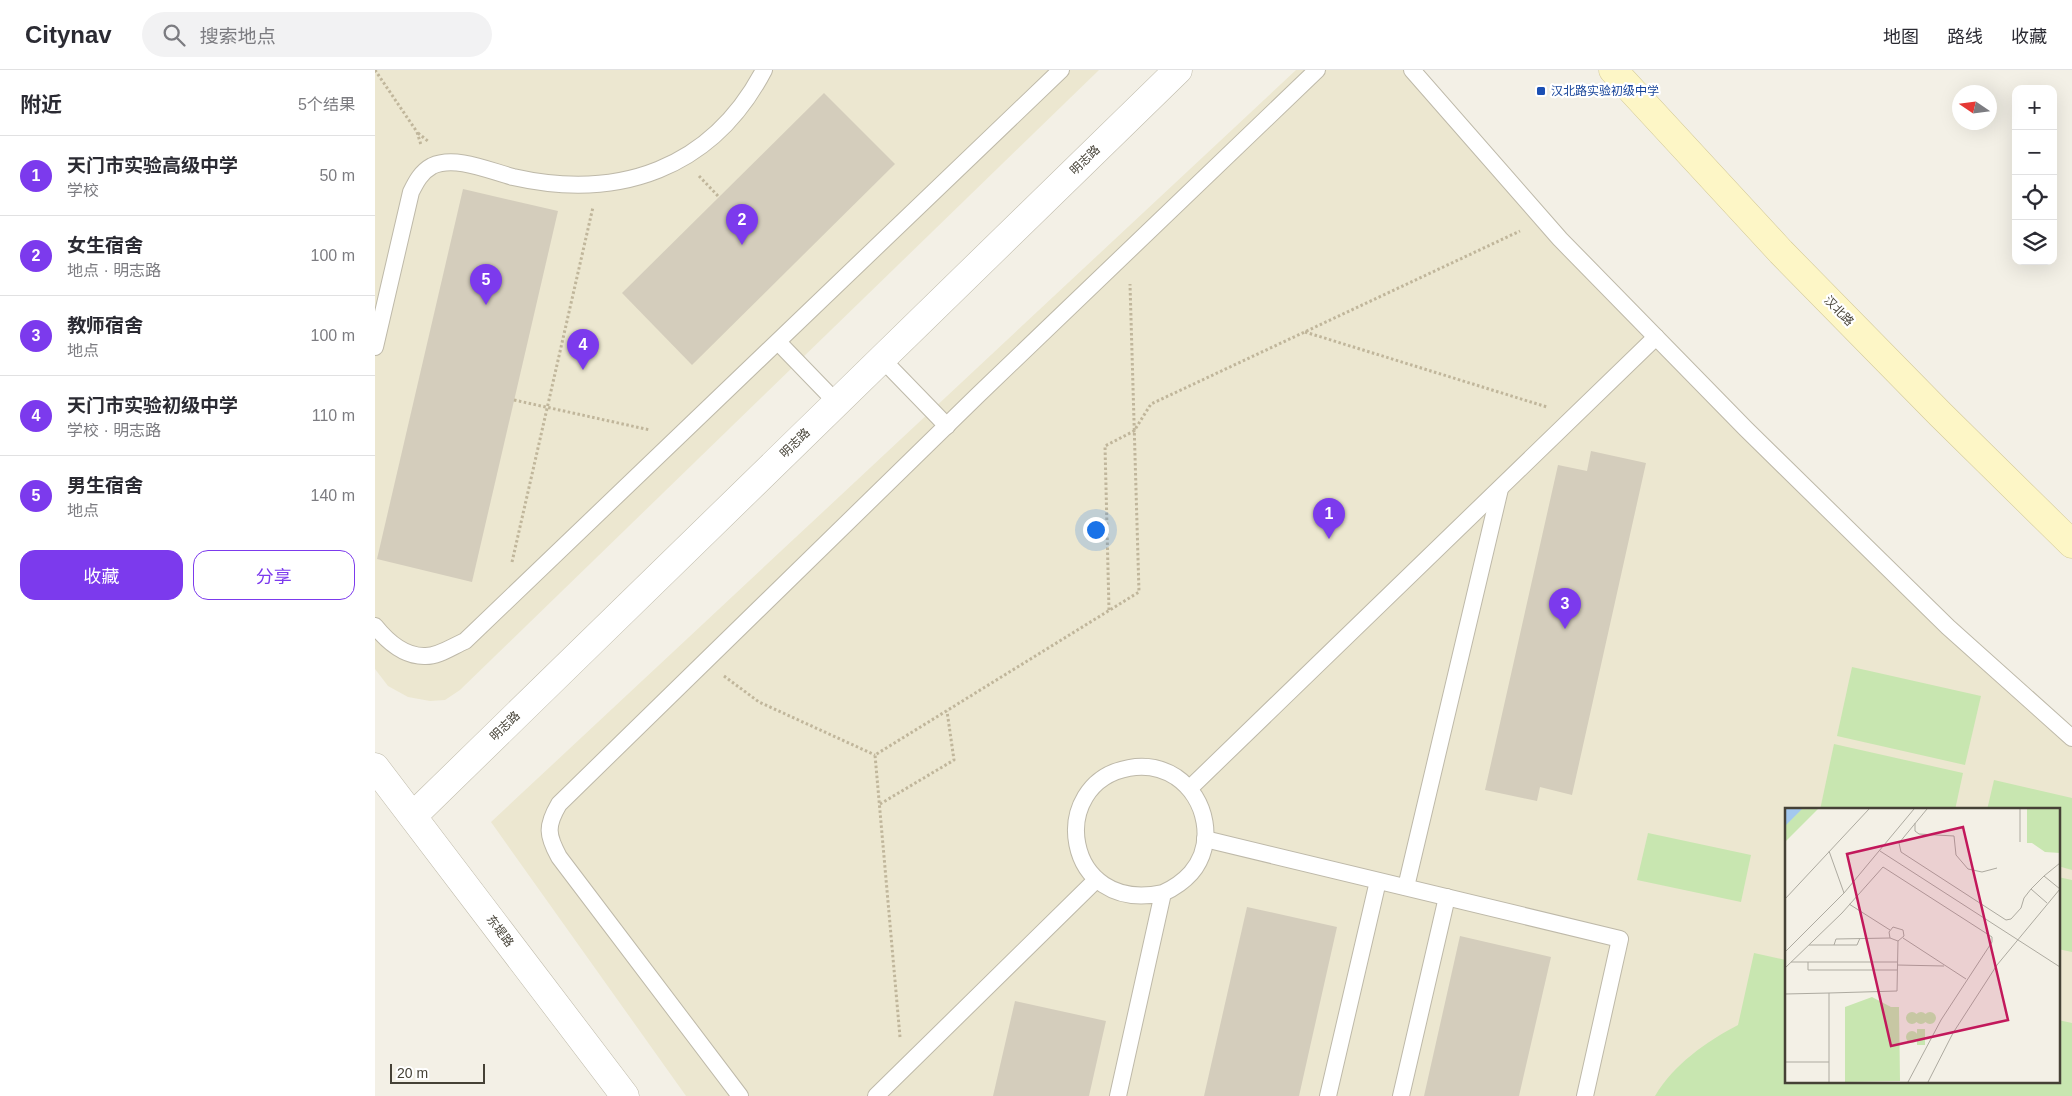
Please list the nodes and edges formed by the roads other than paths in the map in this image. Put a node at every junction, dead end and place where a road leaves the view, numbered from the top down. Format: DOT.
graph roads {
  1 [pos="764,70"];
  2 [pos="1061,70"];
  3 [pos="1178,70"];
  4 [pos="1317,70"];
  5 [pos="1412,70"];
  6 [pos="1613,70"];
  7 [pos="1656,337"];
  8 [pos="778,342"];
  9 [pos="375,347"];
  10 [pos="882,359"];
  11 [pos="837,402"];
  12 [pos="947,426"];
  13 [pos="1500,489"];
  14 [pos="2072,544"];
  15 [pos="375,626"];
  16 [pos="2072,738"];
  17 [pos="375,767"];
  18 [pos="1190,788"];
  19 [pos="413,816"];
  20 [pos="1205,839"];
  21 [pos="1096,880"];
  22 [pos="1377,880"];
  23 [pos="1406,887"];
  24 [pos="1163,893"];
  25 [pos="1447,897"];
  26 [pos="625,1096"];
  27 [pos="740,1096"];
  28 [pos="876,1096"];
  29 [pos="1118,1096"];
  30 [pos="1328,1096"];
  31 [pos="1401,1096"];
  32 [pos="1585,1096"];
  1 -- 9 [label="lane"];
  2 -- 8 [label="lane"];
  3 -- 10 [label="street, 明志路"];
  4 -- 12 [label="lane"];
  5 -- 7 [label="lane"];
  6 -- 14 [label="main road, 汉北路"];
  7 -- 13 [label="lane"];
  7 -- 16 [label="lane"];
  8 -- 11 [label="lane"];
  8 -- 15 [label="lane"];
  10 -- 11 [label="street, 明志路"];
  10 -- 12 [label="lane"];
  11 -- 19 [label="street, 明志路"];
  12 -- 27 [label="lane"];
  13 -- 18 [label="lane"];
  13 -- 23 [label="lane"];
  17 -- 19 [label="street, 东堤路"];
  18 -- 20 [label="lane"];
  18 -- 21 [label="lane"];
  19 -- 26 [label="street, 东堤路"];
  20 -- 22 [label="lane"];
  20 -- 24 [label="lane"];
  21 -- 24 [label="lane"];
  21 -- 28 [label="lane"];
  22 -- 23 [label="lane"];
  22 -- 30 [label="lane"];
  23 -- 25 [label="lane"];
  24 -- 29 [label="lane"];
  25 -- 31 [label="lane"];
  25 -- 32 [label="lane"];
}
